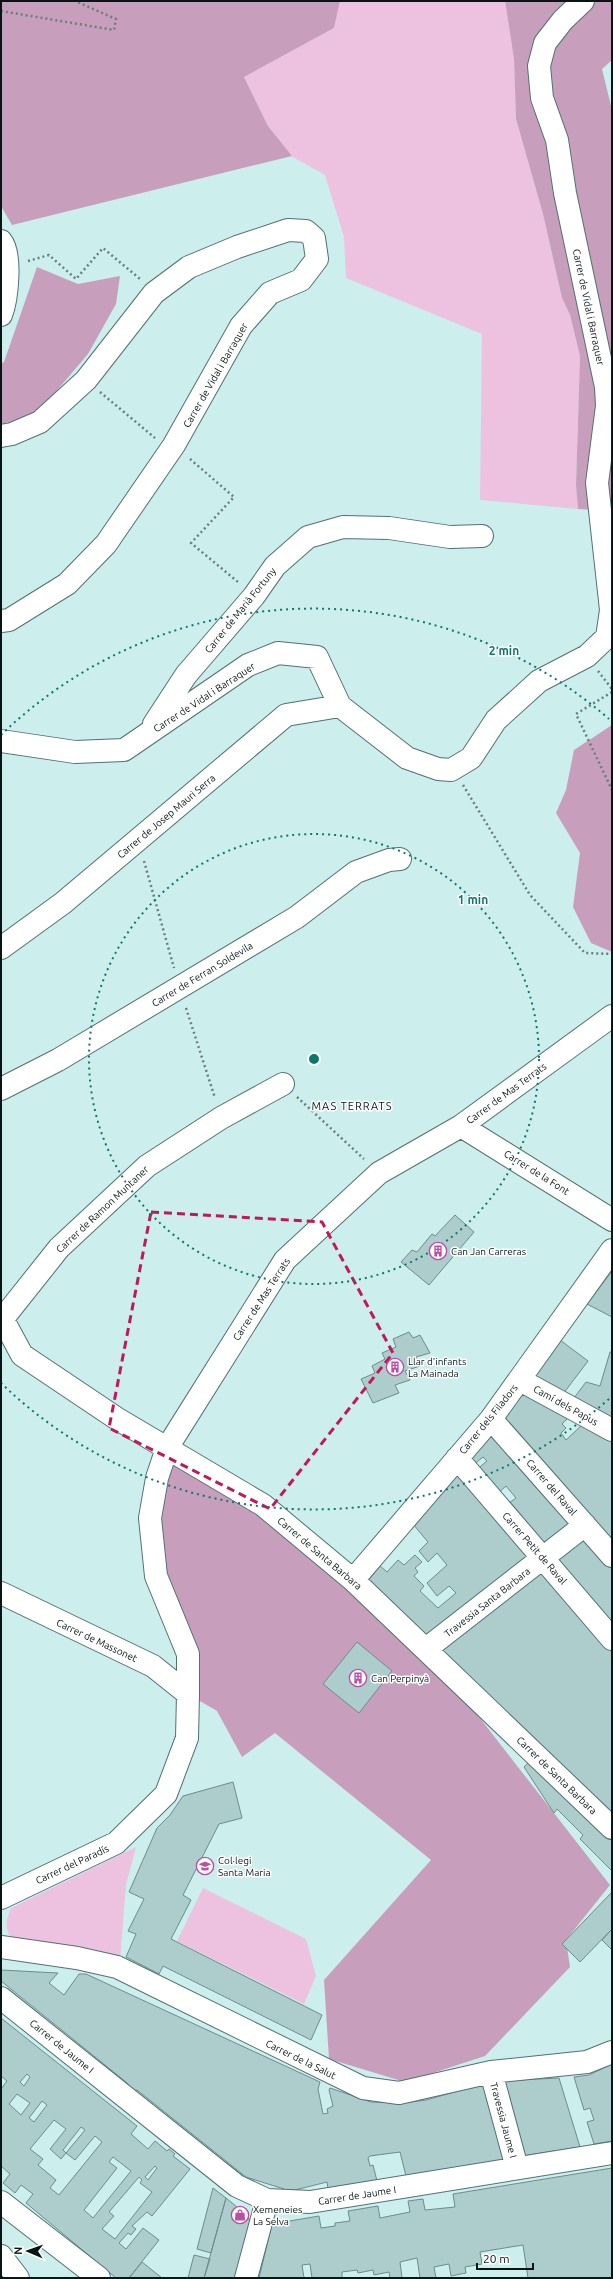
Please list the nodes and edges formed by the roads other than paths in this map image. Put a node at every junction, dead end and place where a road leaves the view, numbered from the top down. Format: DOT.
graph roads {
  1 [pos="584,1"];
  2 [pos="1,242"];
  3 [pos="1,315"];
  4 [pos="1,436"];
  5 [pos="482,536"];
  6 [pos="1,621"];
  7 [pos="340,706"];
  8 [pos="147,735"];
  9 [pos="1,741"];
  10 [pos="400,860"];
  11 [pos="1,948"];
  12 [pos="612,1016"];
  13 [pos="283,1084"];
  14 [pos="1,1089"];
  15 [pos="461,1126"];
  16 [pos="608,1211"];
  17 [pos="612,1250"];
  18 [pos="1,1318"];
  19 [pos="520,1380"];
  20 [pos="491,1419"];
  21 [pos="612,1430"];
  22 [pos="167,1448"];
  23 [pos="457,1458"];
  24 [pos="585,1525"];
  25 [pos="612,1556"];
  26 [pos="544,1557"];
  27 [pos="353,1580"];
  28 [pos="1,1593"];
  29 [pos="612,1639"];
  30 [pos="426,1649"];
  31 [pos="188,1694"];
  32 [pos="612,1828"];
  33 [pos="1,1898"];
  34 [pos="1,1947"];
  35 [pos="1,1998"];
  36 [pos="612,2052"];
  37 [pos="491,2072"];
  38 [pos="612,2153"];
  39 [pos="517,2168"];
  40 [pos="267,2200"];
  41 [pos="1,2202"];
  42 [pos="1,2256"];
  43 [pos="18,2278"];
  44 [pos="100,2278"];
  45 [pos="246,2278"];
  1 -- 7 [label="street, Carrer de Vidal i Barraquer"];
  2 -- 3 [label="street"];
  4 -- 6 [label="street, Carrer de Vidal i Barraquer"];
  5 -- 8 [label="street, Carrer de Marià Fortuny"];
  7 -- 8 [label="street, Carrer de Vidal i Barraquer"];
  7 -- 11 [label="street, Carrer de Josep Mauri Serra"];
  8 -- 9 [label="street, Carrer de Vidal i Barraquer"];
  10 -- 14 [label="street, Carrer de Ferran Soldevila"];
  12 -- 15 [label="street, Carrer de Mas Terrats"];
  13 -- 18 [label="street, Carrer de Ramon Muntaner"];
  15 -- 16 [label="street, Carrer de la Font"];
  15 -- 22 [label="street, Carrer de Mas Terrats"];
  17 -- 19 [label="street, Carrer dels Filadors"];
  18 -- 22 [label="street, Carrer de Santa Barbara"];
  19 -- 20 [label="street, Carrer dels Filadors"];
  19 -- 21 [label="street, Camí dels Papus"];
  20 -- 23 [label="street, Carrer dels Filadors"];
  20 -- 24 [label="street, Carrer del Raval"];
  22 -- 27 [label="street, Carrer de Santa Barbara"];
  22 -- 31 [label="street, Carrer de Mas Terrats"];
  23 -- 26 [label="street, Carrer Petit de Raval"];
  23 -- 27 [label="street, Carrer dels Filadors"];
  24 -- 25 [label="street, Carrer del Raval"];
  24 -- 26 [label="street, Travessia Santa Barbara"];
  26 -- 29 [label="street, Carrer Petit de Raval"];
  26 -- 30 [label="street, Travessia Santa Barbara"];
  27 -- 30 [label="street, Carrer de Santa Barbara"];
  28 -- 31 [label="street, Carrer de Massonet"];
  30 -- 32 [label="street, Carrer de Santa Barbara"];
  31 -- 33 [label="street, Carrer del Paradís"];
  34 -- 37 [label="street, Carrer de la Salut"];
  35 -- 40 [label="street, Carrer de Jaume I"];
  36 -- 37 [label="street, Carrer de la Salut"];
  37 -- 39 [label="street, Travessia Jaume I"];
  38 -- 39 [label="street, Carrer de Jaume I"];
  39 -- 40 [label="street, Carrer de Jaume I"];
  40 -- 45 [label="street"];
  41 -- 44 [label="street"];
  42 -- 43 [label="street"];
}
